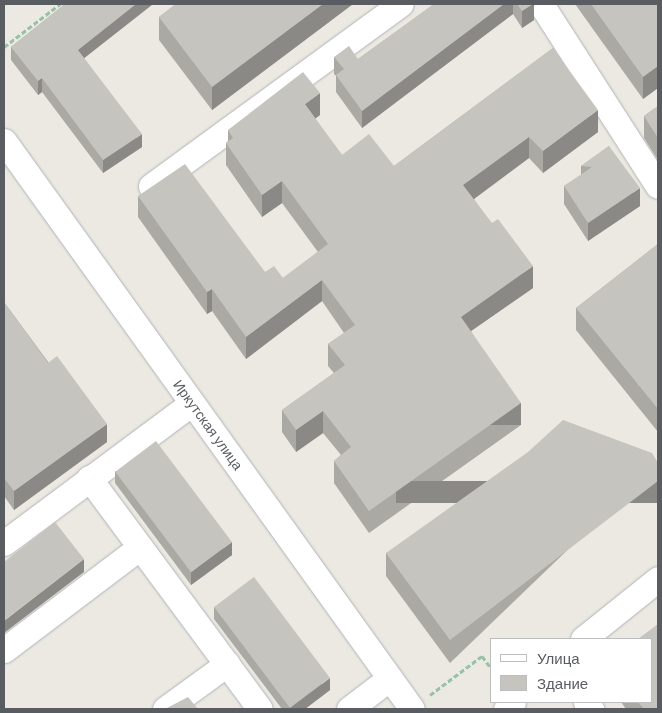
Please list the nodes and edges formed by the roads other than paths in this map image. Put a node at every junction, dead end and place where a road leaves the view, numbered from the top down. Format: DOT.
graph roads {
  1 [pos="401,4"];
  2 [pos="541,4"];
  3 [pos="4,141"];
  4 [pos="151,186"];
  5 [pos="658,186"];
  6 [pos="192,403"];
  7 [pos="89,478"];
  8 [pos="4,543"];
  9 [pos="140,548"];
  10 [pos="658,580"];
  11 [pos="584,638"];
  12 [pos="4,650"];
  13 [pos="227,664"];
  14 [pos="390,678"];
  15 [pos="165,709"];
  16 [pos="260,709"];
  17 [pos="349,709"];
  18 [pos="412,709"];
  1 -- 4 [label="street"];
  2 -- 5 [label="street"];
  3 -- 6 [label="street, Иркутская улица"];
  6 -- 7 [label="street"];
  6 -- 14 [label="street, Иркутская улица"];
  7 -- 8 [label="street"];
  7 -- 9 [label="street"];
  9 -- 12 [label="street"];
  9 -- 13 [label="street"];
  10 -- 11 [label="street"];
  13 -- 15 [label="street"];
  13 -- 16 [label="street"];
  14 -- 17 [label="street"];
  14 -- 18 [label="street, Иркутская улица"];
}
